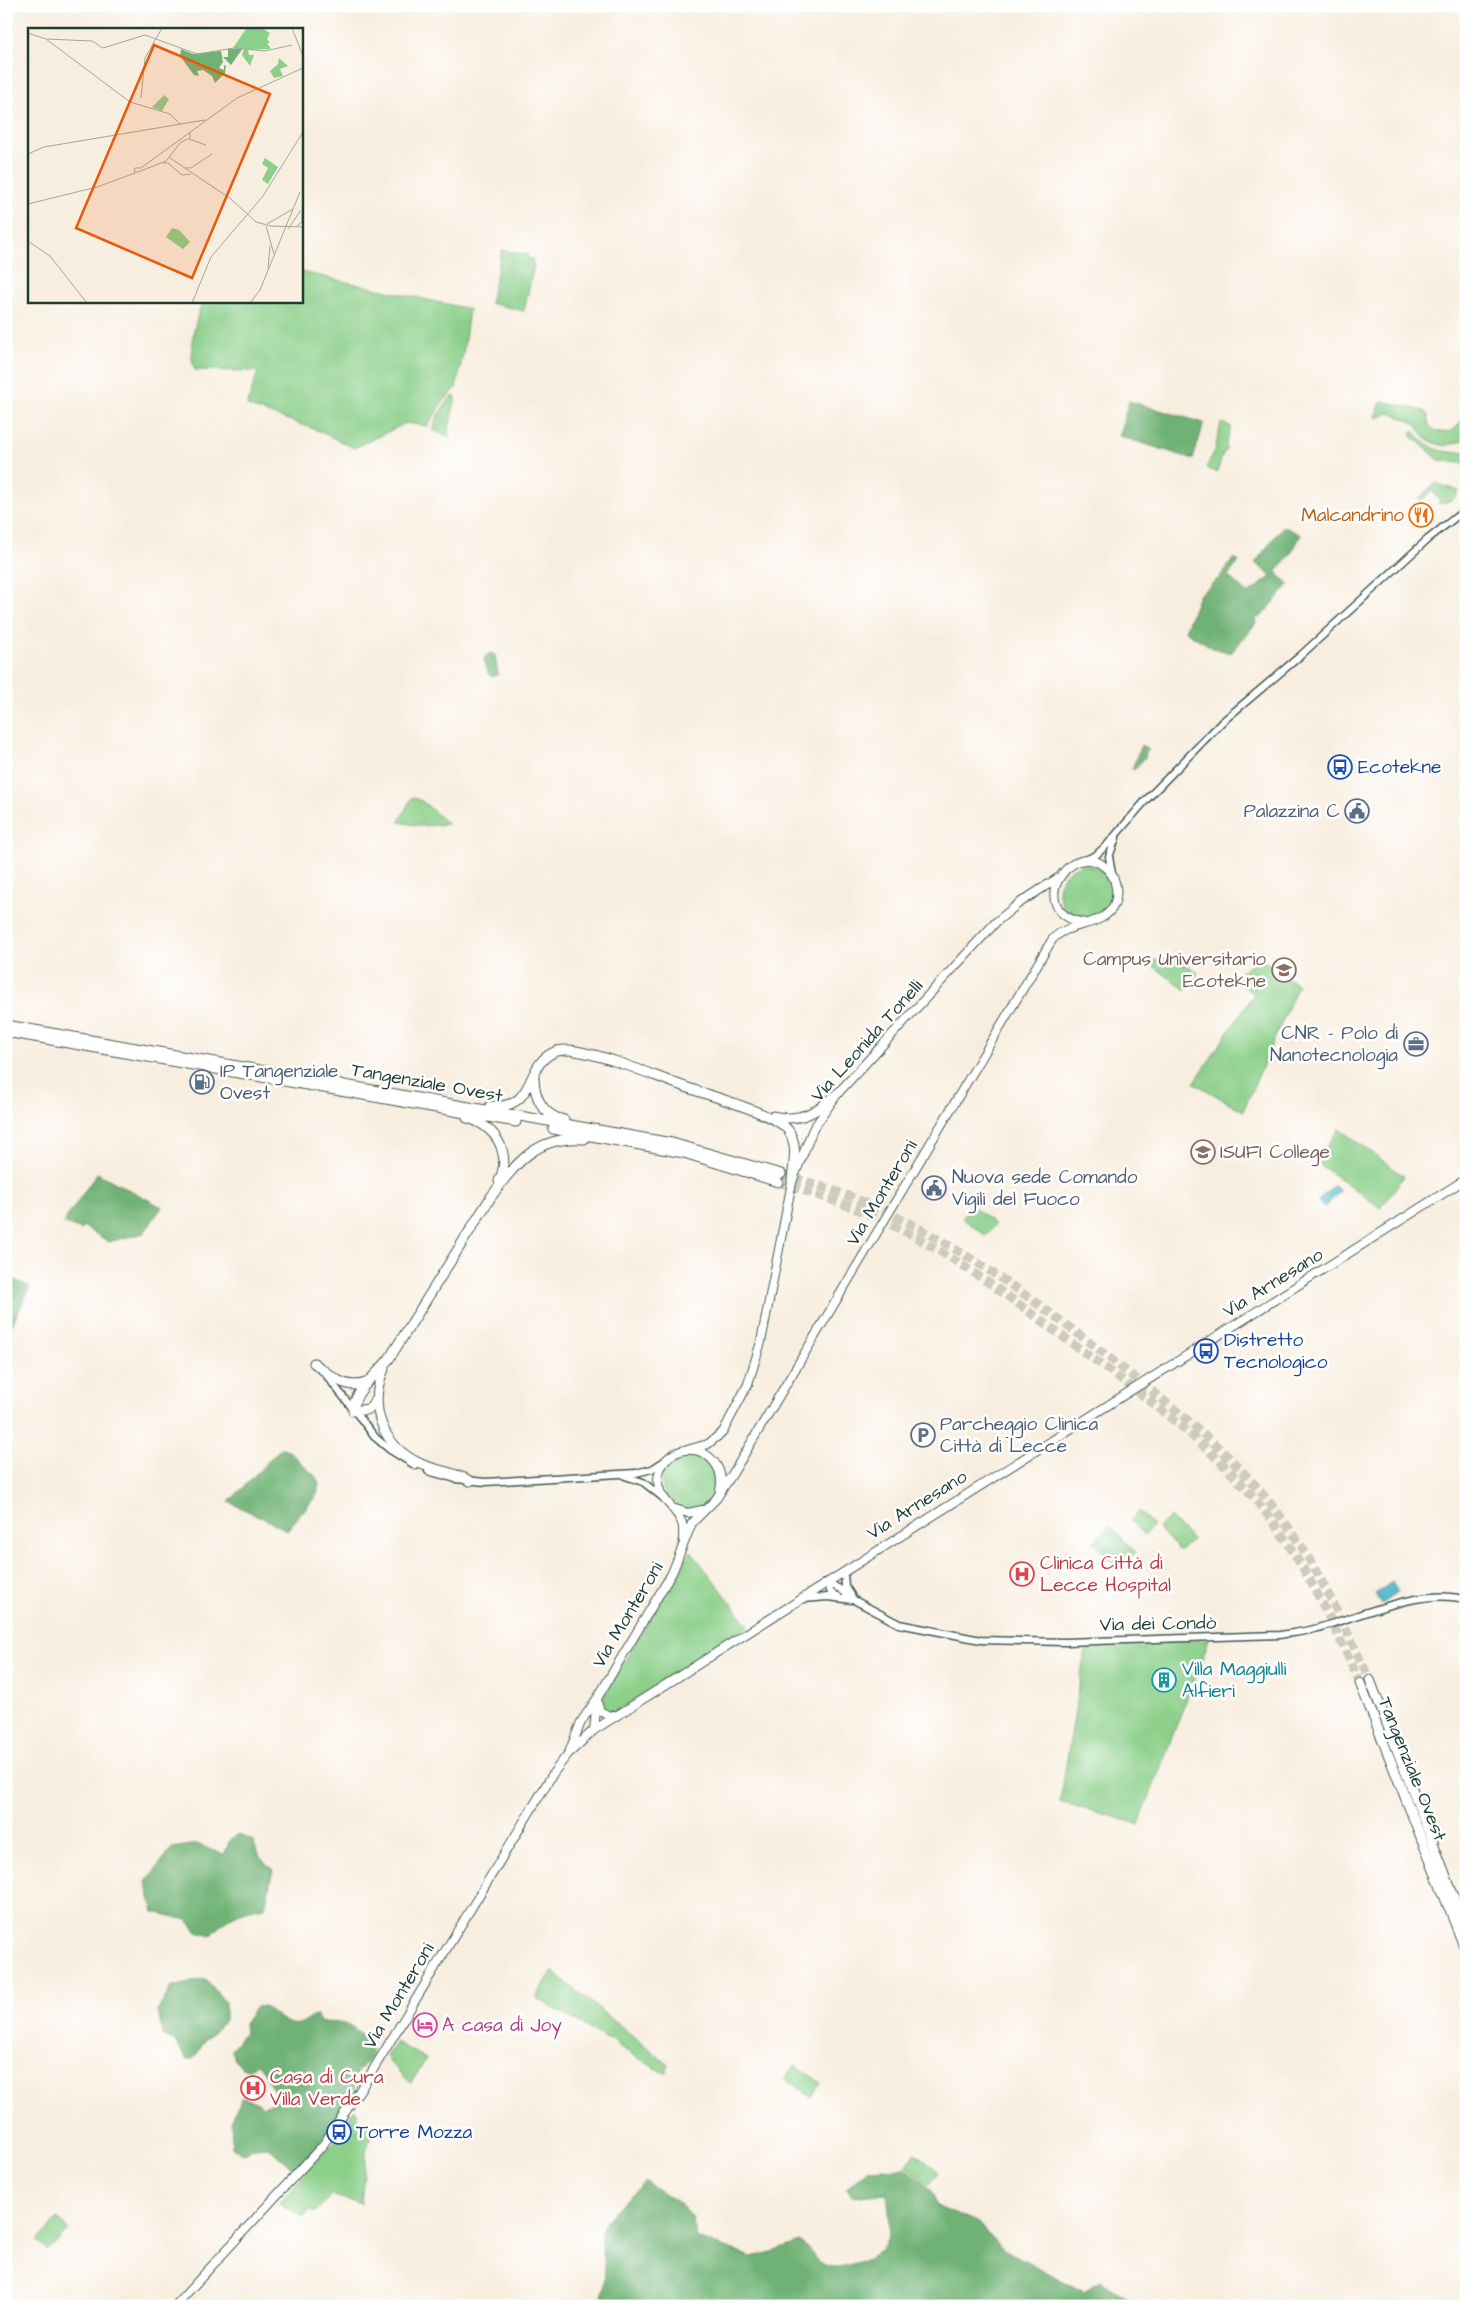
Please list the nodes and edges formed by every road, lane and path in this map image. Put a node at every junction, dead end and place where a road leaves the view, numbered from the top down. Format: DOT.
graph roads {
  1 [pos="1466,509"];
  2 [pos="1118,835"];
  3 [pos="1081,862"];
  4 [pos="1058,878"];
  5 [pos="1114,880"];
  6 [pos="1085,923"];
  7 [pos="6,1025"];
  8 [pos="6,1032"];
  9 [pos="84,1043"];
  10 [pos="534,1077"];
  11 [pos="838,1093"];
  12 [pos="403,1099"];
  13 [pos="763,1114"];
  14 [pos="626,1135"];
  15 [pos="669,1150"];
  16 [pos="1466,1179"];
  17 [pos="792,1182"];
  18 [pos="491,1197"];
  19 [pos="388,1359"];
  20 [pos="314,1363"];
  21 [pos="372,1379"];
  22 [pos="376,1399"];
  23 [pos="353,1411"];
  24 [pos="687,1450"];
  25 [pos="671,1456"];
  26 [pos="612,1475"];
  27 [pos="470,1481"];
  28 [pos="718,1494"];
  29 [pos="663,1498"];
  30 [pos="671,1507"];
  31 [pos="703,1510"];
  32 [pos="683,1548"];
  33 [pos="851,1566"];
  34 [pos="826,1582"];
  35 [pos="854,1600"];
  36 [pos="1466,1600"];
  37 [pos="796,1601"];
  38 [pos="598,1699"];
  39 [pos="585,1714"];
  40 [pos="614,1715"];
  41 [pos="594,1730"];
  42 [pos="568,1754"];
  43 [pos="1466,1928"];
  44 [pos="1466,1951"];
  45 [pos="175,2306"];
  1 -- 2 [label="street"];
  2 -- 3 [label="street"];
  2 -- 5 [label="street"];
  3 -- 4 [label="main road"];
  3 -- 5 [label="main road"];
  4 -- 6 [label="main road"];
  4 -- 11 [label="main road, Via Leonida Tonelli"];
  5 -- 6 [label="main road, Via Monteroni"];
  6 -- 28 [label="main road, Via Monteroni"];
  7 -- 9 [label="highway, Tangenziale Ovest"];
  8 -- 9 [label="highway, Tangenziale Ovest"];
  9 -- 12 [label="highway, Tangenziale Ovest"];
  10 -- 12 [label="highway"];
  10 -- 13 [label="highway"];
  10 -- 14 [label="highway"];
  11 -- 13 [label="highway"];
  11 -- 17 [label="main road, Via Leonida Tonelli"];
  12 -- 14 [label="highway, Tangenziale Ovest"];
  12 -- 15 [label="highway, Tangenziale Ovest"];
  12 -- 18 [label="highway"];
  13 -- 17 [label="highway"];
  14 -- 15 [label="highway, Tangenziale Ovest"];
  15 -- 18 [label="highway"];
  16 -- 33 [label="main road, Via Arnesano"];
  17 -- 24 [label="main road, Via Leonida Tonelli"];
  18 -- 19 [label="highway"];
  19 -- 21 [label="highway"];
  19 -- 22 [label="highway"];
  20 -- 21 [label="highway"];
  20 -- 23 [label="street"];
  21 -- 23 [label="highway"];
  22 -- 23 [label="highway"];
  22 -- 27 [label="highway"];
  23 -- 27 [label="street"];
  24 -- 25 [label="main road"];
  24 -- 28 [label="main road"];
  25 -- 26 [label="street"];
  25 -- 29 [label="main road"];
  26 -- 27 [label="street"];
  26 -- 29 [label="street"];
  28 -- 31 [label="main road, Via Monteroni"];
  29 -- 30 [label="main road, Via Monteroni"];
  30 -- 31 [label="main road"];
  30 -- 32 [label="main road, Via Monteroni"];
  31 -- 32 [label="main road, Via Monteroni"];
  32 -- 38 [label="main road, Via Monteroni"];
  33 -- 34 [label="main road, Via Arnesano"];
  33 -- 35 [label="street"];
  34 -- 35 [label="street, Via dei Condò"];
  34 -- 37 [label="main road, Via Arnesano"];
  35 -- 36 [label="street, Via dei Condò"];
  35 -- 37 [label="street, Via dei Condò"];
  37 -- 40 [label="main road, Via Arnesano"];
  38 -- 39 [label="main road, Via Monteroni"];
  38 -- 40 [label="main road"];
  38 -- 41 [label="main road, Via Monteroni"];
  39 -- 41 [label="main road"];
  39 -- 42 [label="main road, Via Monteroni"];
  40 -- 41 [label="main road, Via Monteroni"];
  41 -- 42 [label="main road, Via Monteroni"];
  42 -- 45 [label="main road, Via Monteroni"];
  43 -- 44 [label="highway, Tangenziale Ovest"];
}
